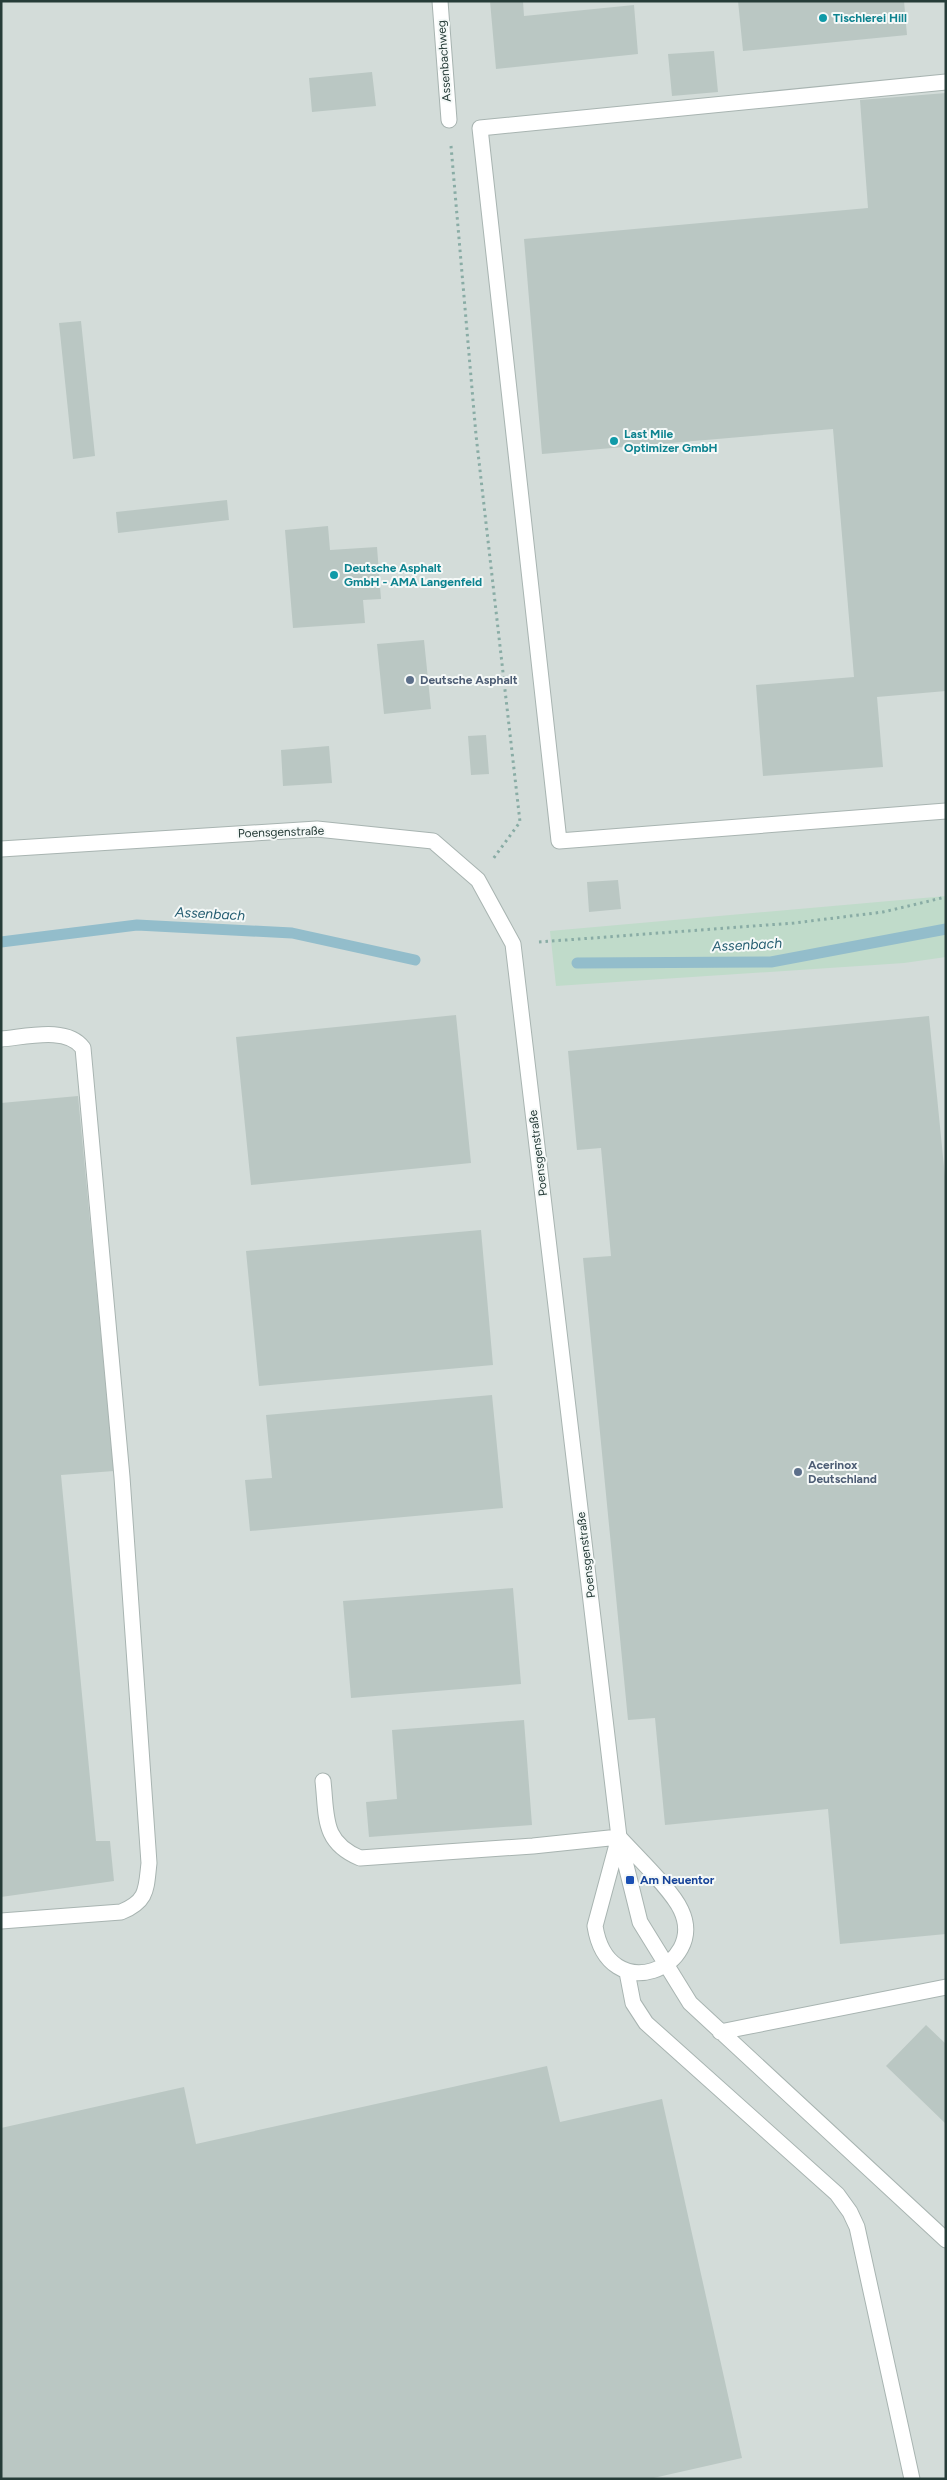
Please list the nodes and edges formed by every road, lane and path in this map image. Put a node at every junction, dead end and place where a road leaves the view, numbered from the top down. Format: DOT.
graph roads {
  1 [pos="440,1"];
  2 [pos="946,82"];
  3 [pos="449,120"];
  4 [pos="946,811"];
  5 [pos="1,849"];
  6 [pos="478,880"];
  7 [pos="946,897"];
  8 [pos="513,944"];
  9 [pos="1,1039"];
  10 [pos="323,1781"];
  11 [pos="619,1836"];
  12 [pos="1,1921"];
  13 [pos="666,1967"];
  14 [pos="627,1972"];
  15 [pos="946,1987"];
  16 [pos="720,2032"];
  17 [pos="946,2240"];
  18 [pos="912,2479"];
  1 -- 3 [label="street, Assenbachweg"];
  2 -- 4 [label="street"];
  3 -- 6 [label="path"];
  5 -- 6 [label="street, Poensgenstraße"];
  6 -- 8 [label="street, Poensgenstraße"];
  7 -- 8 [label="path"];
  8 -- 11 [label="street, Poensgenstraße"];
  9 -- 12 [label="street"];
  10 -- 11 [label="street"];
  11 -- 13 [label="street, Poensgenstraße"];
  11 -- 13 [label="street"];
  11 -- 14 [label="street"];
  13 -- 14 [label="street"];
  13 -- 16 [label="street, Poensgenstraße"];
  14 -- 18 [label="street"];
  15 -- 16 [label="street"];
  16 -- 17 [label="street, Poensgenstraße"];
}
